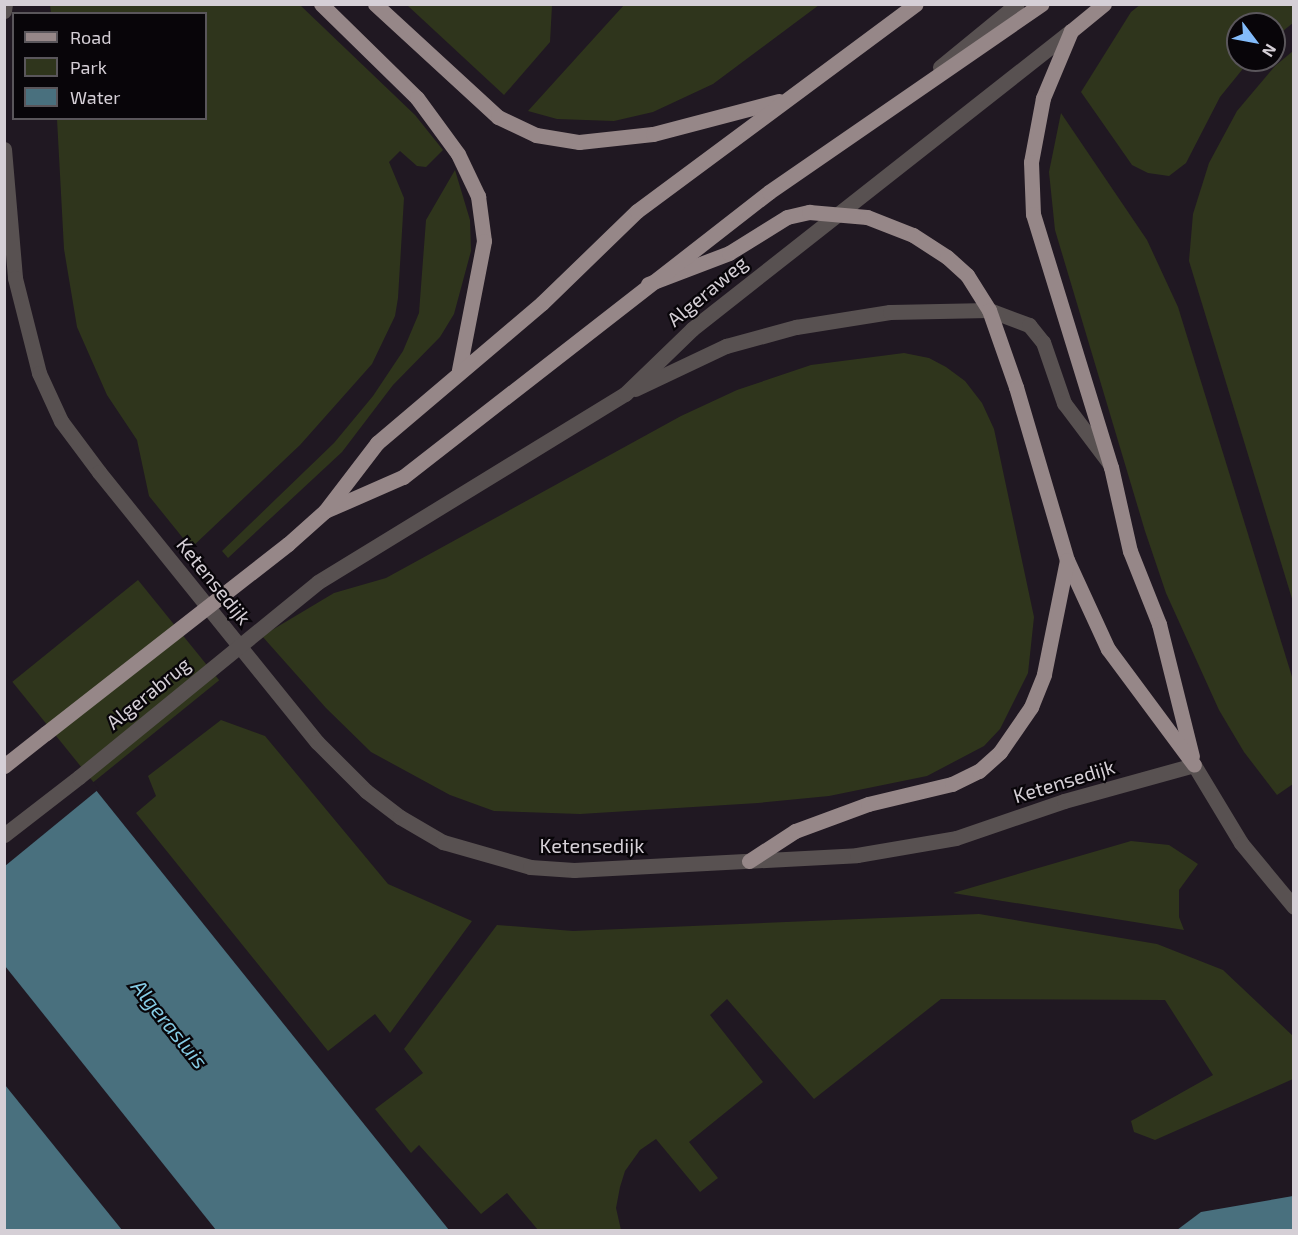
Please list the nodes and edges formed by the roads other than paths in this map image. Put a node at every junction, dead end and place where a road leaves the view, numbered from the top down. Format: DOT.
graph roads {
  1 [pos="5,4"];
  2 [pos="321,4"];
  3 [pos="375,4"];
  4 [pos="916,4"];
  5 [pos="1017,4"];
  6 [pos="1042,4"];
  7 [pos="1104,4"];
  8 [pos="4,11"];
  9 [pos="1071,31"];
  10 [pos="787,99"];
  11 [pos="882,114"];
  12 [pos="4,149"];
  13 [pos="840,213"];
  14 [pos="648,284"];
  15 [pos="989,310"];
  16 [pos="459,370"];
  17 [pos="625,394"];
  18 [pos="1111,467"];
  19 [pos="324,512"];
  20 [pos="288,544"];
  21 [pos="1067,560"];
  22 [pos="318,582"];
  23 [pos="1194,765"];
  24 [pos="4,766"];
  25 [pos="4,835"];
  26 [pos="749,861"];
  27 [pos="1293,907"];
  1 -- 8 [label="street"];
  2 -- 16 [label="main road"];
  3 -- 10 [label="main road"];
  4 -- 10 [label="main road, Algeraweg"];
  5 -- 11 [label="street, Algeraweg"];
  6 -- 11 [label="main road, Algeraweg"];
  7 -- 9 [label="main road, Algeraweg"];
  9 -- 13 [label="street, Algeraweg"];
  9 -- 18 [label="main road"];
  10 -- 16 [label="main road, Algeraweg"];
  11 -- 14 [label="main road, Algeraweg"];
  12 -- 26 [label="street, Ketensedijk"];
  13 -- 14 [label="main road"];
  13 -- 15 [label="main road"];
  13 -- 17 [label="street, Algeraweg"];
  14 -- 19 [label="main road, Algeraweg"];
  15 -- 17 [label="street"];
  15 -- 18 [label="street"];
  15 -- 21 [label="main road"];
  16 -- 19 [label="main road, Algeraweg"];
  17 -- 22 [label="street, Algeraweg"];
  18 -- 23 [label="main road"];
  19 -- 20 [label="main road, Algeraweg"];
  20 -- 24 [label="main road, Algerabrug, bridge"];
  21 -- 23 [label="main road"];
  21 -- 26 [label="main road"];
  22 -- 25 [label="street, Algerabrug, bridge"];
  23 -- 26 [label="street, Ketensedijk"];
  23 -- 27 [label="street"];
}
